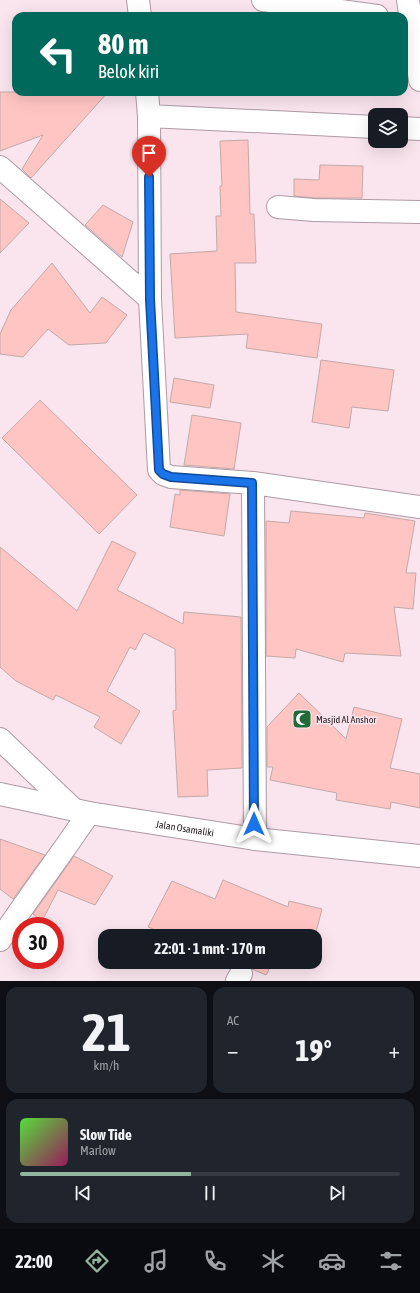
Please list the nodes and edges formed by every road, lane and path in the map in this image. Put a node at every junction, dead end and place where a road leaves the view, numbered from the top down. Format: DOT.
graph roads {
  1 [pos="138,0"];
  2 [pos="263,0"];
  3 [pos="140,12"];
  4 [pos="348,12"];
  5 [pos="408,14"];
  6 [pos="420,80"];
  7 [pos="147,96"];
  8 [pos="149,116"];
  9 [pos="368,127"];
  10 [pos="408,128"];
  11 [pos="420,129"];
  12 [pos="0,167"];
  13 [pos="278,207"];
  14 [pos="420,212"];
  15 [pos="150,299"];
  16 [pos="252,483"];
  17 [pos="420,507"];
  18 [pos="0,739"];
  19 [pos="0,794"];
  20 [pos="81,811"];
  21 [pos="255,839"];
  22 [pos="420,856"];
  23 [pos="0,940"];
  1 -- 3 [label="street"];
  2 -- 4 [label="street"];
  5 -- 6 [label="street"];
  7 -- 8 [label="street"];
  8 -- 9 [label="street"];
  8 -- 15 [label="street"];
  10 -- 11 [label="street"];
  12 -- 15 [label="street"];
  13 -- 14 [label="street"];
  15 -- 16 [label="street"];
  16 -- 17 [label="street"];
  16 -- 21 [label="street"];
  18 -- 20 [label="street"];
  19 -- 20 [label="street, Jalan Osamaliki"];
  20 -- 21 [label="street, Jalan Osamaliki"];
  20 -- 23 [label="street"];
  21 -- 22 [label="street, Jalan Osamaliki"];
}
